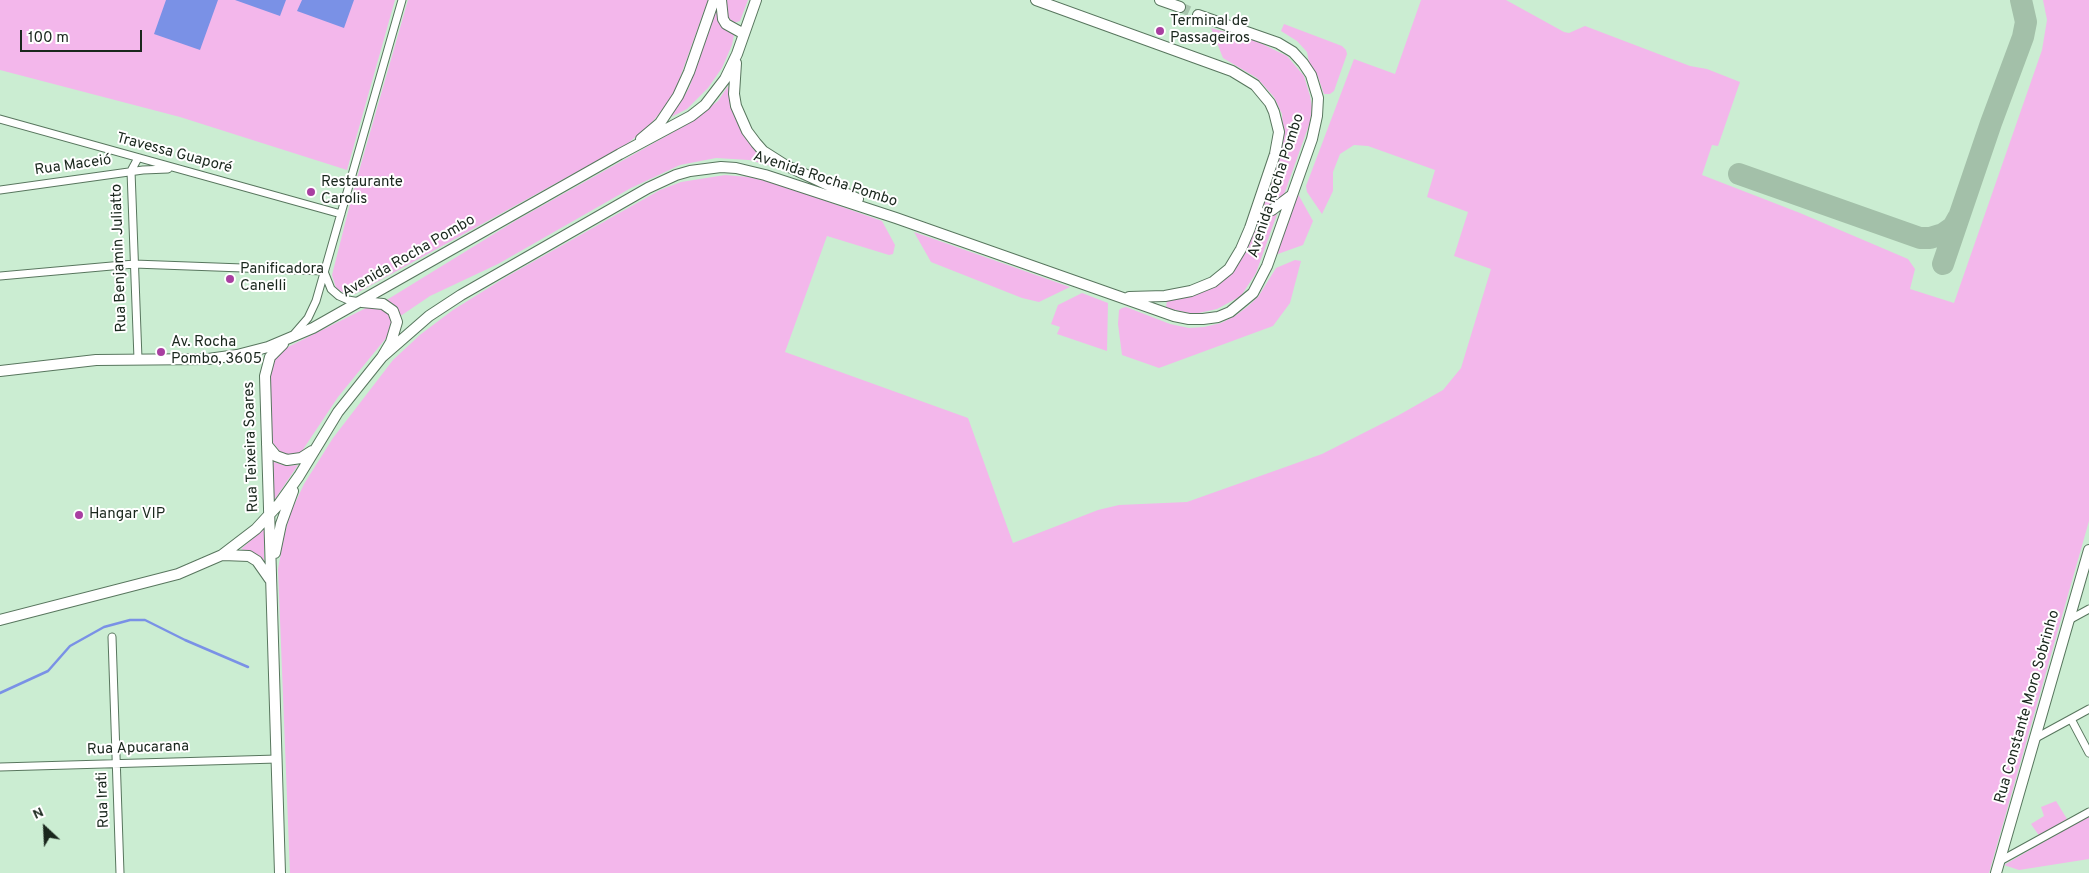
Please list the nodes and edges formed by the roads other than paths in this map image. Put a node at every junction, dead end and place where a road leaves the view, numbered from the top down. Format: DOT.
graph roads {
  1 [pos="402,0"];
  2 [pos="714,0"];
  3 [pos="721,0"];
  4 [pos="756,0"];
  5 [pos="1036,0"];
  6 [pos="1160,0"];
  7 [pos="1180,7"];
  8 [pos="1198,15"];
  9 [pos="744,34"];
  10 [pos="737,54"];
  11 [pos="0,119"];
  12 [pos="620,154"];
  13 [pos="141,159"];
  14 [pos="179,169"];
  15 [pos="143,170"];
  16 [pos="131,171"];
  17 [pos="0,190"];
  18 [pos="1292,195"];
  19 [pos="341,214"];
  20 [pos="1254,217"];
  21 [pos="896,218"];
  22 [pos="134,264"];
  23 [pos="324,271"];
  24 [pos="0,276"];
  25 [pos="1121,297"];
  26 [pos="362,302"];
  27 [pos="290,339"];
  28 [pos="382,357"];
  29 [pos="138,359"];
  30 [pos="0,371"];
  31 [pos="267,445"];
  32 [pos="314,448"];
  33 [pos="299,476"];
  34 [pos="269,515"];
  35 [pos="2089,550"];
  36 [pos="222,555"];
  37 [pos="271,582"];
  38 [pos="2089,609"];
  39 [pos="0,620"];
  40 [pos="2069,620"];
  41 [pos="112,637"];
  42 [pos="2089,709"];
  43 [pos="2071,719"];
  44 [pos="2034,739"];
  45 [pos="2089,753"];
  46 [pos="277,759"];
  47 [pos="116,763"];
  48 [pos="0,767"];
  49 [pos="2089,812"];
  50 [pos="2000,861"];
  51 [pos="120,873"];
  52 [pos="280,873"];
  53 [pos="1996,873"];
  1 -- 19 [label="street, Rua Teixeira Soares"];
  2 -- 12 [label="main road, Avenida Rocha Pombo"];
  3 -- 9 [label="main road"];
  4 -- 9 [label="main road, Avenida Rocha Pombo"];
  5 -- 20 [label="main road, Avenida Rocha Pombo"];
  6 -- 7 [label="main road"];
  8 -- 18 [label="main road, Avenida Rocha Pombo"];
  9 -- 10 [label="main road, Avenida Rocha Pombo"];
  10 -- 12 [label="main road, Avenida Rocha Pombo"];
  10 -- 21 [label="main road"];
  11 -- 13 [label="street, Travessa Guaporé"];
  12 -- 26 [label="main road, Avenida Rocha Pombo"];
  13 -- 14 [label="street, Travessa Guaporé"];
  13 -- 15 [label="street"];
  13 -- 16 [label="street, Rua Benjamin Juliatto"];
  14 -- 15 [label="street, Rua Maceió"];
  14 -- 19 [label="street, Travessa Guaporé"];
  15 -- 16 [label="street, Rua Maceió"];
  16 -- 17 [label="street, Rua Maceió"];
  16 -- 22 [label="street, Rua Benjamin Juliatto"];
  18 -- 20 [label="main road"];
  18 -- 25 [label="main road, Avenida Rocha Pombo"];
  19 -- 23 [label="street, Rua Teixeira Soares"];
  20 -- 25 [label="main road, Avenida Rocha Pombo"];
  21 -- 25 [label="main road, Avenida Rocha Pombo"];
  21 -- 28 [label="main road, Avenida Rocha Pombo"];
  22 -- 23 [label="street"];
  22 -- 24 [label="street"];
  22 -- 29 [label="street, Rua Benjamin Juliatto"];
  23 -- 26 [label="street"];
  23 -- 27 [label="street, Rua Teixeira Soares"];
  26 -- 27 [label="main road, Avenida Rocha Pombo"];
  26 -- 28 [label="main road"];
  27 -- 29 [label="main road"];
  27 -- 31 [label="main road, Rua Teixeira Soares"];
  28 -- 32 [label="main road"];
  29 -- 30 [label="main road"];
  31 -- 32 [label="main road"];
  31 -- 34 [label="main road, Rua Teixeira Soares"];
  32 -- 33 [label="main road"];
  33 -- 34 [label="main road"];
  33 -- 37 [label="main road, Rua Teixeira Soares"];
  34 -- 36 [label="main road"];
  34 -- 37 [label="main road, Rua Teixeira Soares"];
  35 -- 40 [label="main road, Rua Constante Moro Sobrinho"];
  36 -- 37 [label="main road"];
  36 -- 39 [label="main road"];
  37 -- 46 [label="main road, Rua Teixeira Soares"];
  38 -- 40 [label="street"];
  40 -- 44 [label="main road, Rua Constante Moro Sobrinho"];
  41 -- 47 [label="street, Rua Irati"];
  42 -- 43 [label="street"];
  43 -- 44 [label="street"];
  43 -- 45 [label="street"];
  44 -- 50 [label="main road, Rua Constante Moro Sobrinho"];
  46 -- 47 [label="street, Rua Apucarana"];
  46 -- 52 [label="main road, Rua Teixeira Soares"];
  47 -- 48 [label="street, Rua Apucarana"];
  47 -- 51 [label="street, Rua Irati"];
  49 -- 50 [label="street"];
  50 -- 53 [label="main road, Rua Constante Moro Sobrinho"];
}
